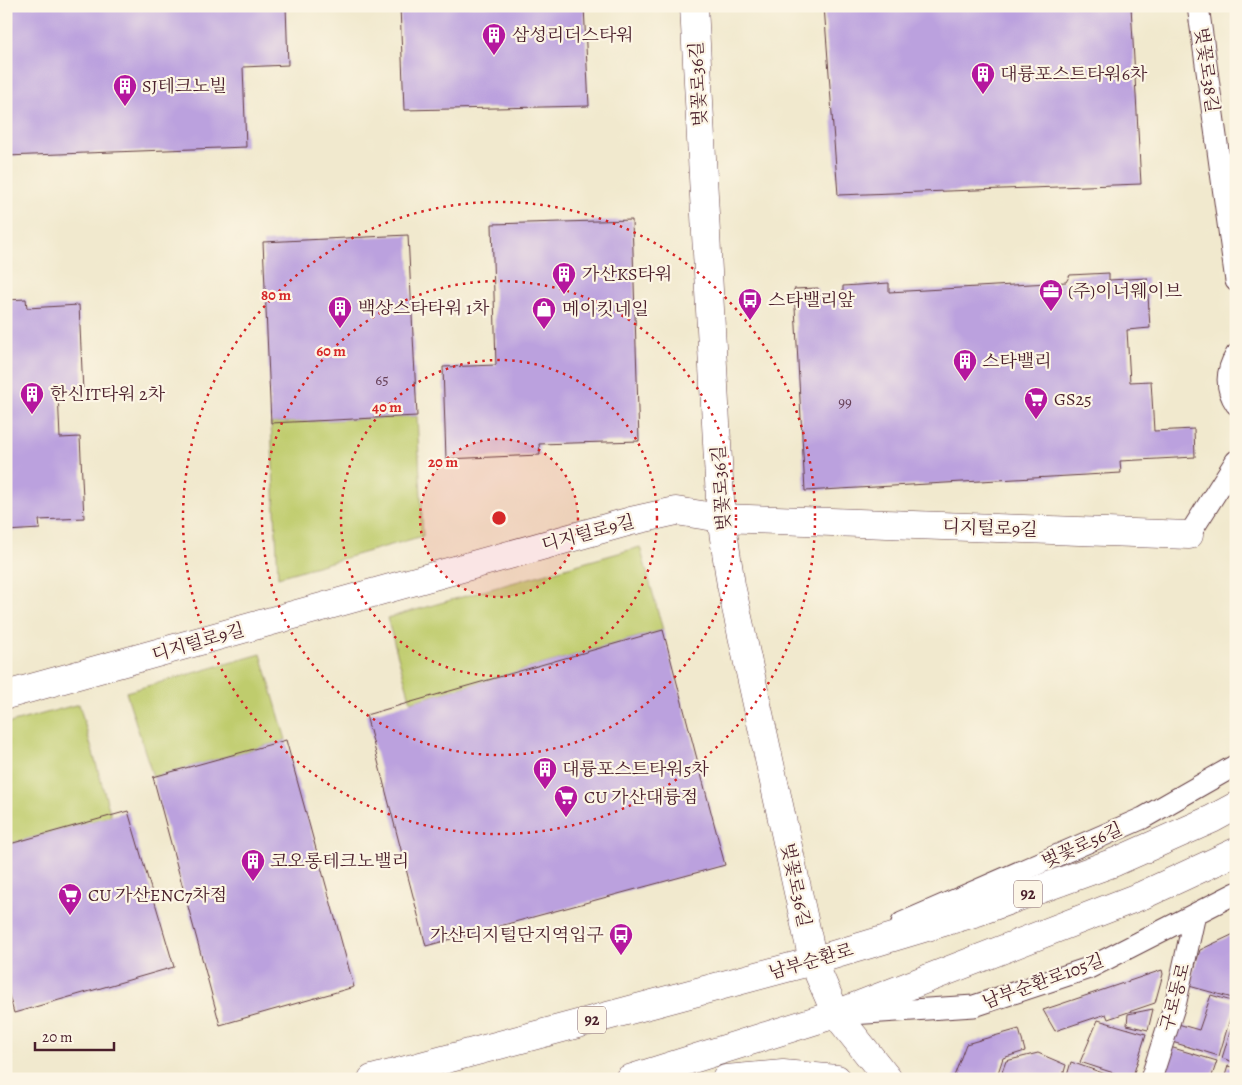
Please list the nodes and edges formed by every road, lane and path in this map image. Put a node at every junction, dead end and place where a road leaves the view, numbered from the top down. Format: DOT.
graph roads {
  1 [pos="694,6"];
  2 [pos="1198,6"];
  3 [pos="1236,281"];
  4 [pos="1236,355"];
  5 [pos="1236,404"];
  6 [pos="1236,461"];
  7 [pos="721,518"];
  8 [pos="1189,535"];
  9 [pos="6,695"];
  10 [pos="1236,765"];
  11 [pos="1236,806"];
  12 [pos="1236,852"];
  13 [pos="1236,893"];
  14 [pos="1195,914"];
  15 [pos="812,961"];
  16 [pos="836,1014"];
  17 [pos="372,1079"];
  18 [pos="629,1079"];
  19 [pos="726,1079"];
  20 [pos="837,1079"];
  21 [pos="888,1079"];
  22 [pos="1151,1079"];
  1 -- 7 [label="street, 벚꽃로36길"];
  2 -- 3 [label="street, 벚꽃로38길"];
  4 -- 5 [label="street"];
  6 -- 8 [label="street"];
  7 -- 8 [label="street, 디지털로9길"];
  7 -- 9 [label="street, 디지털로9길"];
  7 -- 15 [label="street, 벚꽃로36길"];
  10 -- 15 [label="street, 벚꽃로56길"];
  11 -- 15 [label="street, 남부순환로 / 92"];
  12 -- 16 [label="street, 92"];
  13 -- 14 [label="street, 남부순환로105길"];
  14 -- 16 [label="street, 남부순환로105길"];
  14 -- 22 [label="street, 구로동로"];
  15 -- 16 [label="street"];
  15 -- 17 [label="street, 남부순환로 / 92"];
  16 -- 18 [label="street, 92"];
  16 -- 21 [label="street"];
  19 -- 20 [label="street"];
}
